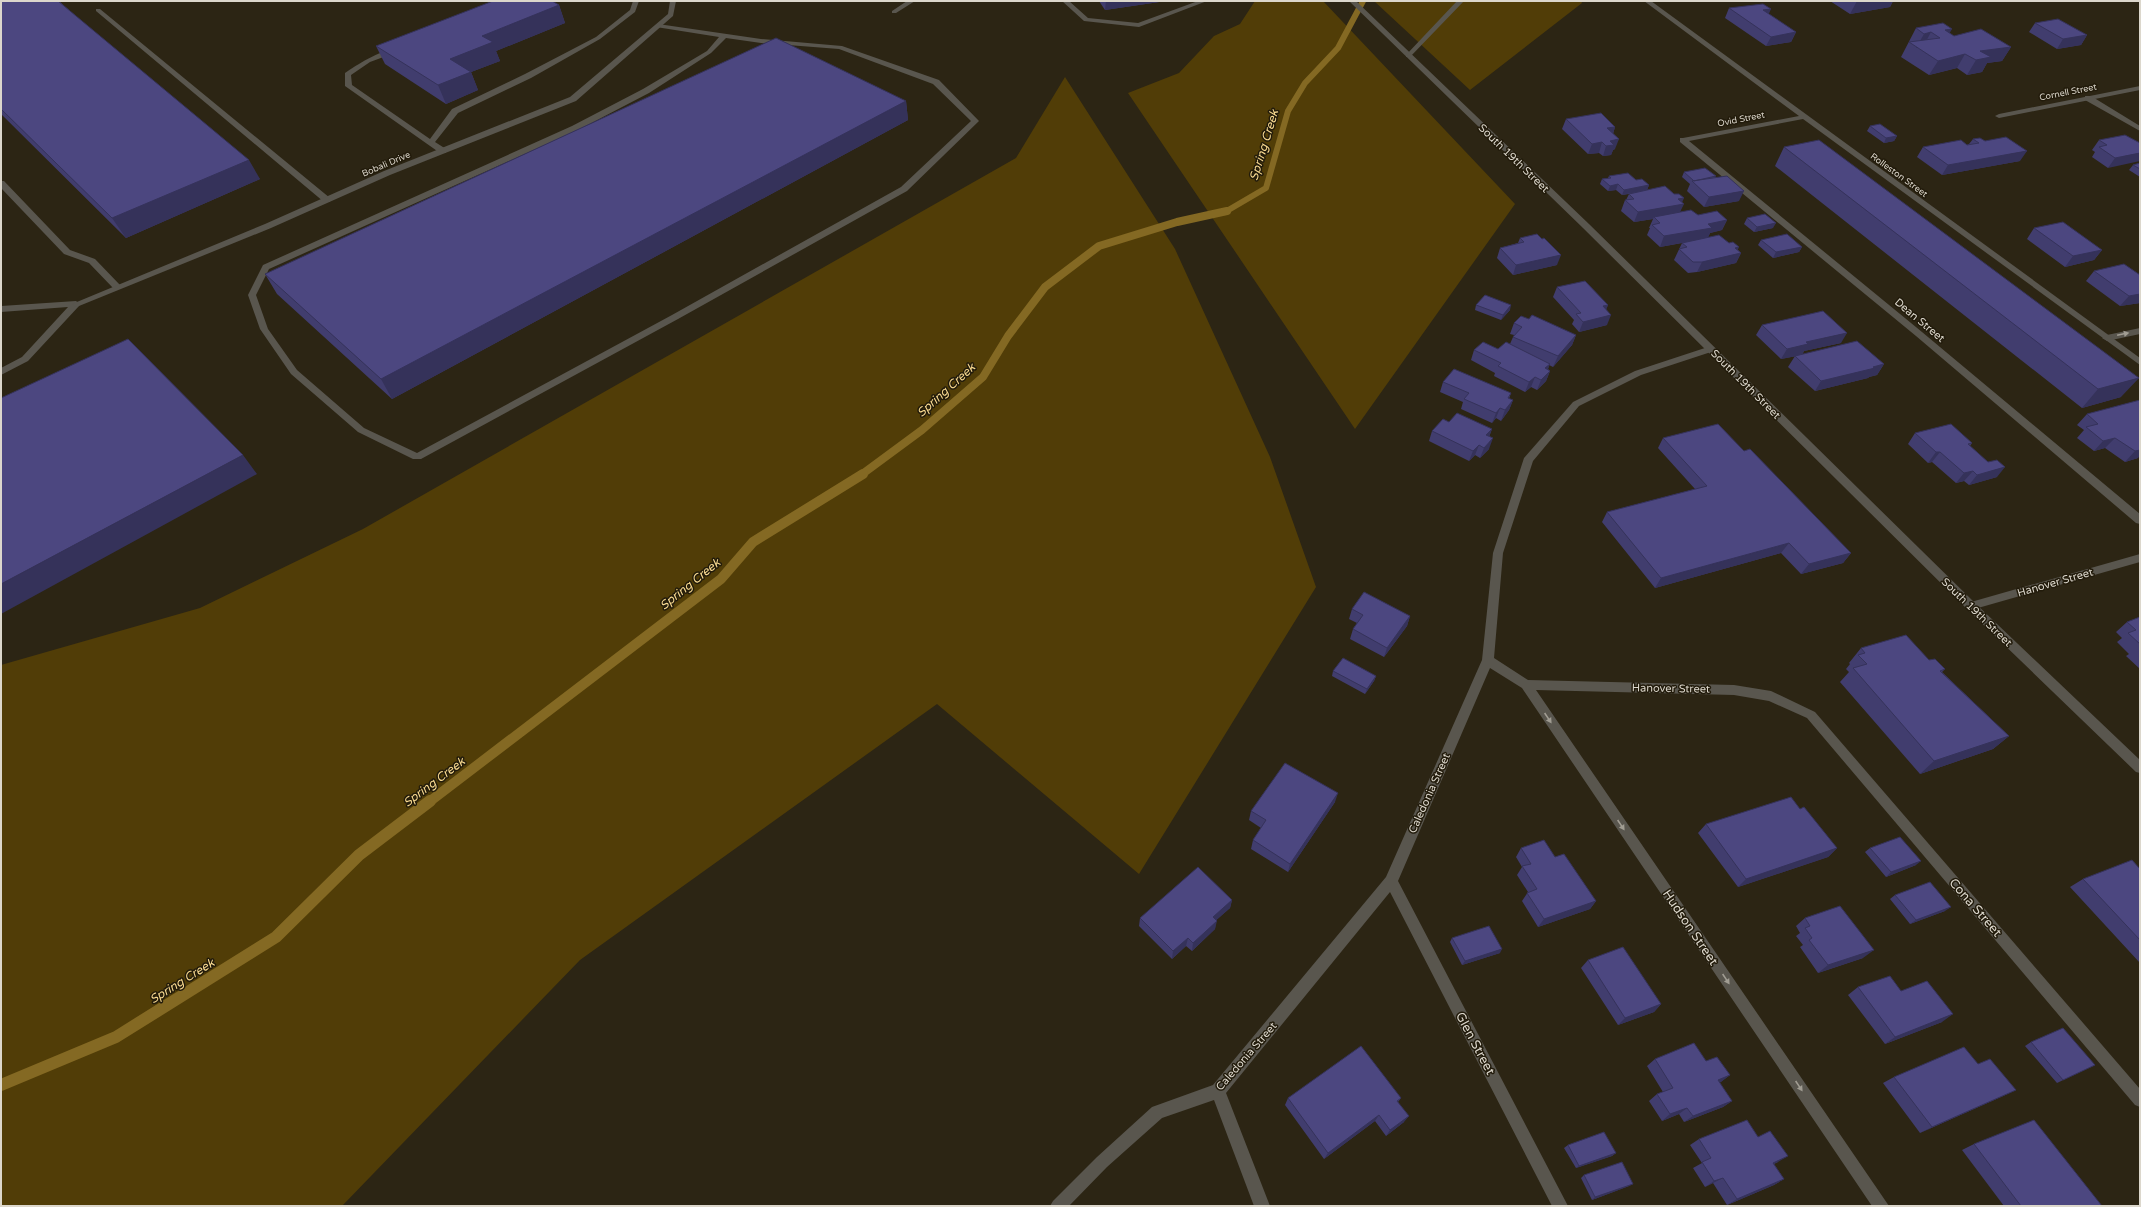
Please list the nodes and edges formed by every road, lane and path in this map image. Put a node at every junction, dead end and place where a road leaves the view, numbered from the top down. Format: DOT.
graph roads {
  1 [pos="636,1"];
  2 [pos="673,1"];
  3 [pos="912,1"];
  4 [pos="1065,1"];
  5 [pos="1204,1"];
  6 [pos="1352,1"];
  7 [pos="1461,1"];
  8 [pos="1647,1"];
  9 [pos="98,10"];
  10 [pos="894,12"];
  11 [pos="658,26"];
  12 [pos="724,36"];
  13 [pos="402,48"];
  14 [pos="1408,56"];
  15 [pos="2140,88"];
  16 [pos="2088,98"];
  17 [pos="1999,116"];
  18 [pos="1803,117"];
  19 [pos="2140,129"];
  20 [pos="1683,140"];
  21 [pos="430,143"];
  22 [pos="442,151"];
  23 [pos="1,183"];
  24 [pos="327,200"];
  25 [pos="117,287"];
  26 [pos="76,304"];
  27 [pos="1,309"];
  28 [pos="2140,331"];
  29 [pos="2106,338"];
  30 [pos="1711,349"];
  31 [pos="2140,362"];
  32 [pos="1,372"];
  33 [pos="2140,520"];
  34 [pos="2140,558"];
  35 [pos="1971,606"];
  36 [pos="1488,660"];
  37 [pos="1526,686"];
  38 [pos="1811,715"];
  39 [pos="2140,768"];
  40 [pos="1391,881"];
  41 [pos="1218,1091"];
  42 [pos="2140,1100"];
  43 [pos="1058,1206"];
  44 [pos="1262,1206"];
  45 [pos="1560,1206"];
  46 [pos="1881,1206"];
  1 -- 21 [label="street"];
  2 -- 11 [label="street, Bobali Drive"];
  3 -- 10 [label="street"];
  4 -- 5 [label="street"];
  6 -- 14 [label="street, South 19th Street"];
  7 -- 14 [label="street"];
  8 -- 18 [label="street, Rolleston Street"];
  9 -- 24 [label="street"];
  11 -- 12 [label="street"];
  11 -- 22 [label="street, Bobali Drive"];
  12 -- 12 [label="street"];
  13 -- 21 [label="street"];
  14 -- 30 [label="street, South 19th Street"];
  15 -- 16 [label="street, Cornell Street"];
  16 -- 17 [label="street, Cornell Street"];
  16 -- 19 [label="street"];
  18 -- 20 [label="street, Ovid Street"];
  18 -- 29 [label="street, Rolleston Street"];
  20 -- 33 [label="street, Dean Street"];
  21 -- 22 [label="street"];
  22 -- 24 [label="street, Bobali Drive"];
  23 -- 25 [label="street"];
  24 -- 25 [label="street, Bobali Drive"];
  25 -- 26 [label="street, Bobali Drive"];
  26 -- 27 [label="street"];
  26 -- 32 [label="street"];
  29 -- 28 [label="street, one-way"];
  29 -- 31 [label="street, Rolleston Street"];
  30 -- 35 [label="street, South 19th Street"];
  30 -- 36 [label="street, Caledonia Street"];
  34 -- 35 [label="street, Hanover Street"];
  35 -- 39 [label="street, South 19th Street"];
  36 -- 37 [label="street, Hudson Street"];
  36 -- 40 [label="street, Caledonia Street"];
  37 -- 38 [label="street, Hanover Street"];
  37 -- 46 [label="street, Hudson Street, one-way"];
  38 -- 42 [label="street, Cona Street"];
  40 -- 41 [label="street, Caledonia Street"];
  40 -- 45 [label="street, Glen Street"];
  41 -- 43 [label="street, Caledonia Street"];
  41 -- 44 [label="street"];
}
